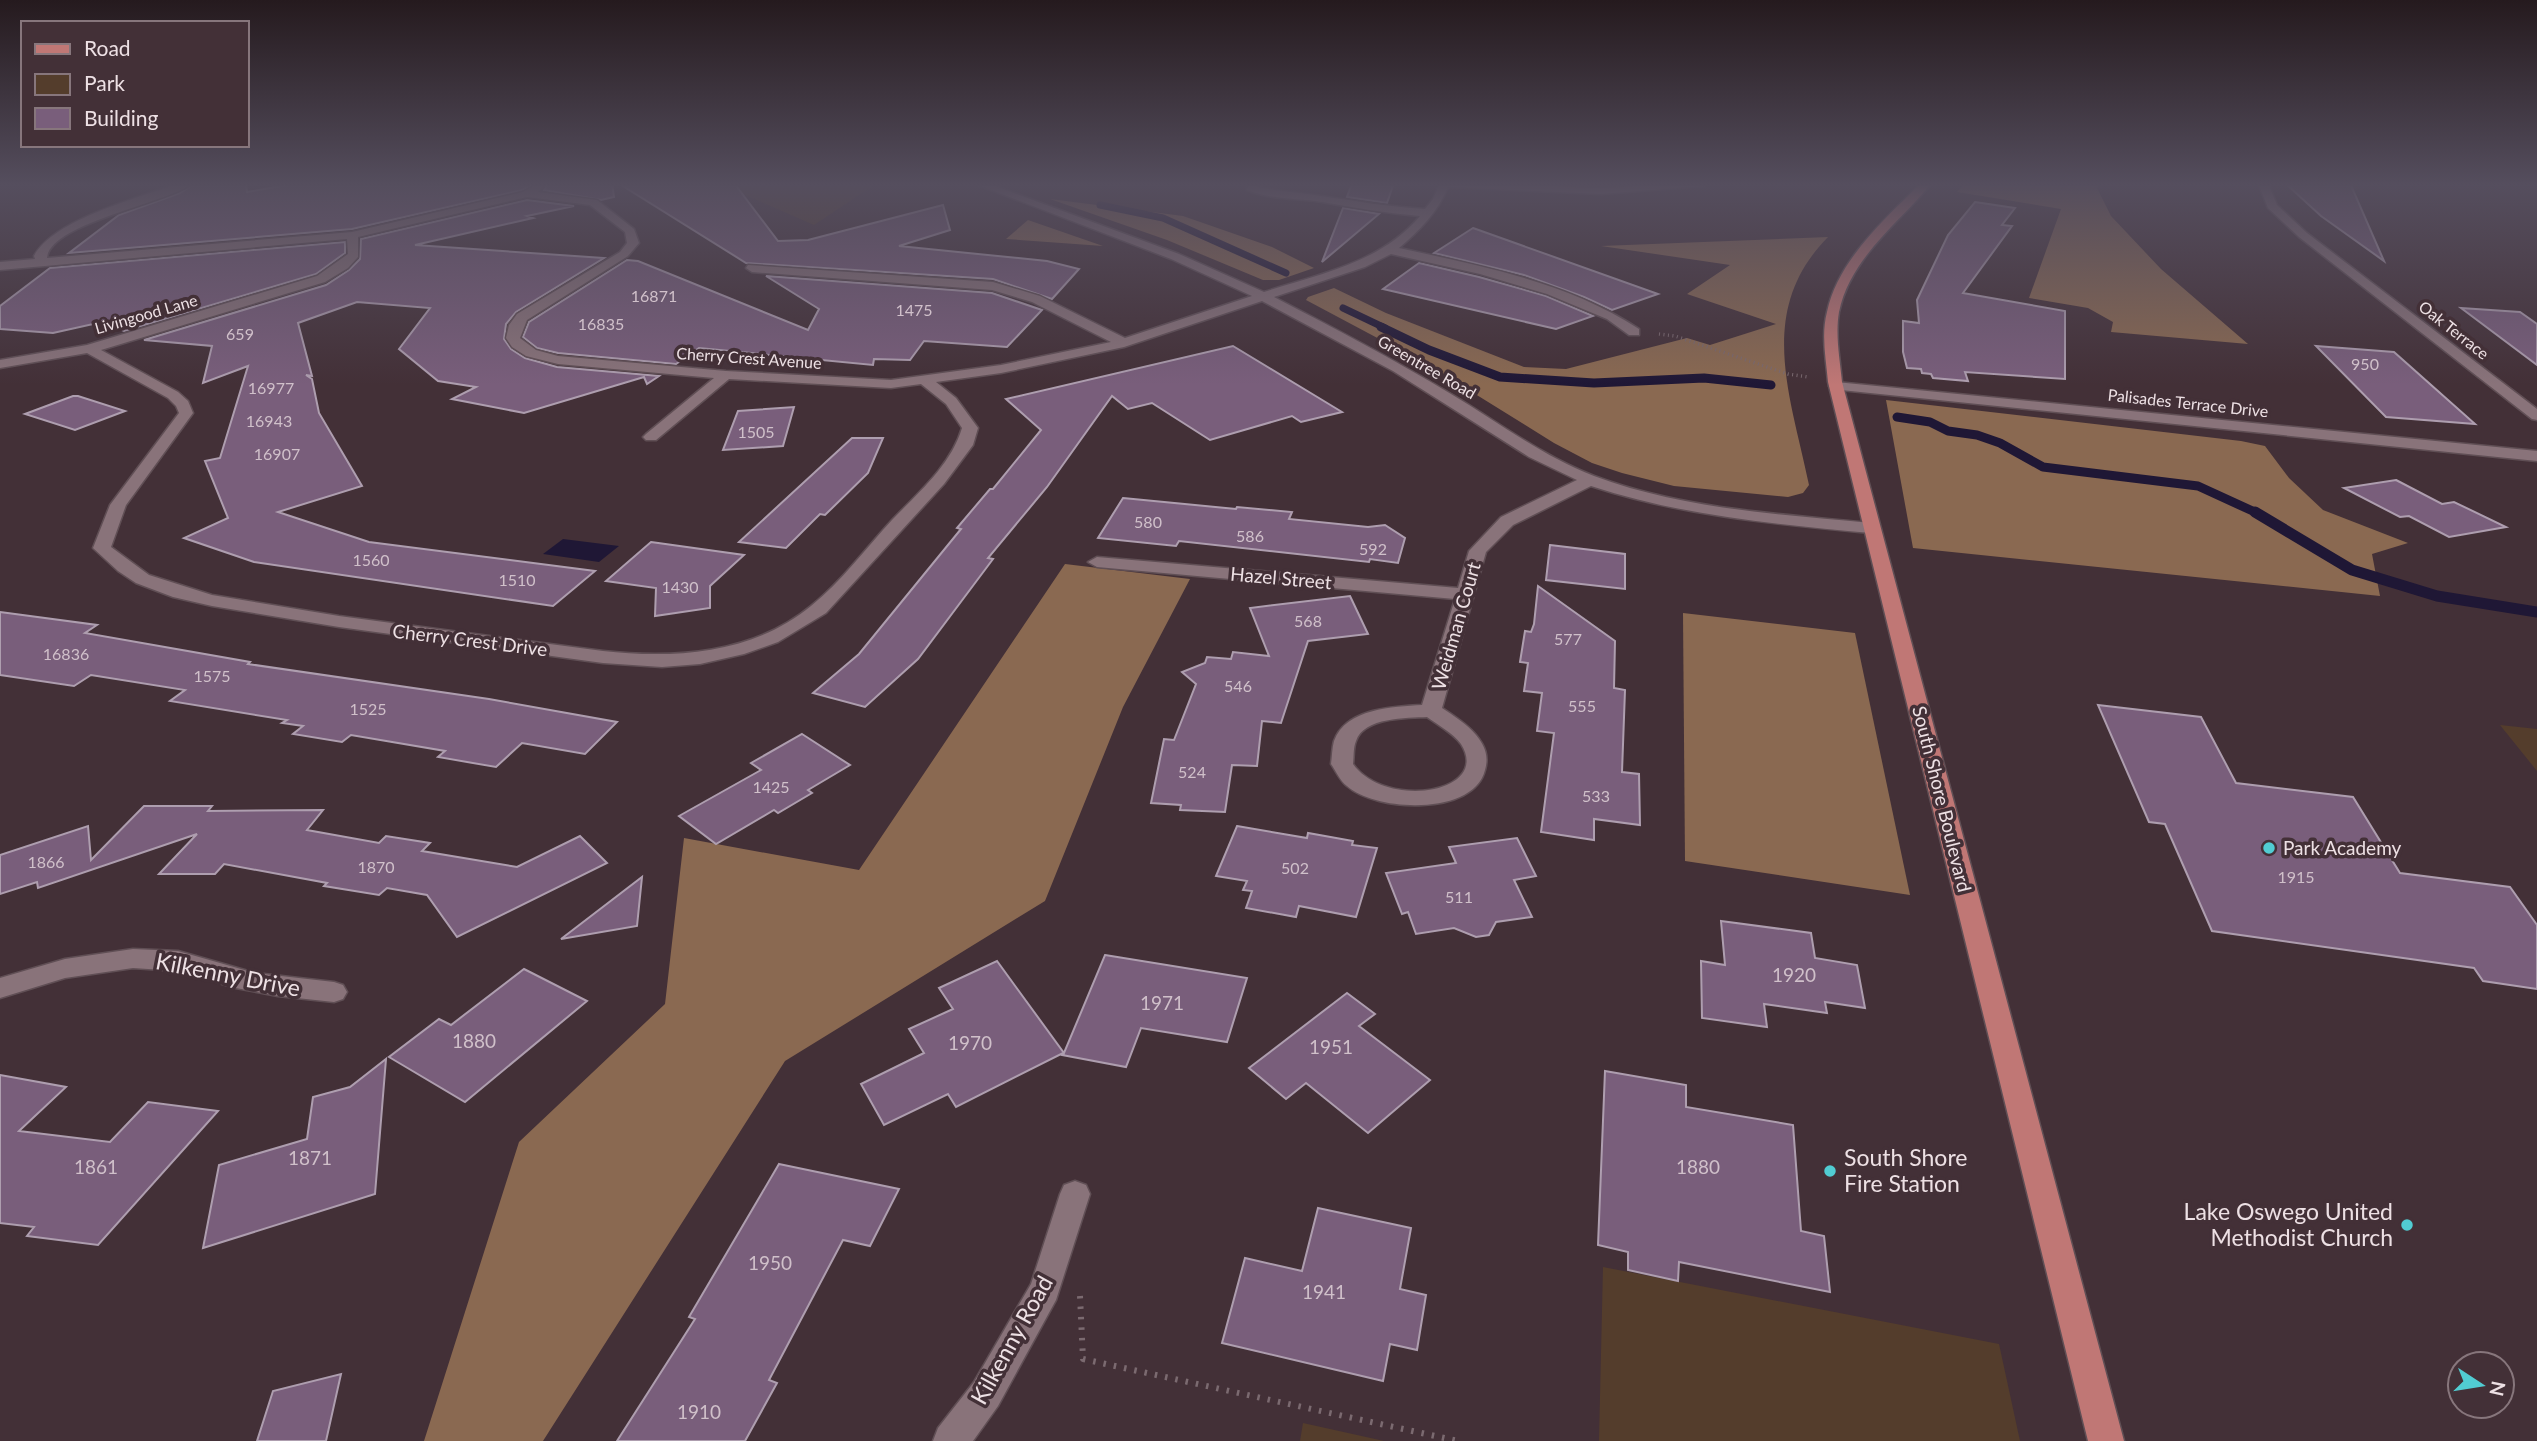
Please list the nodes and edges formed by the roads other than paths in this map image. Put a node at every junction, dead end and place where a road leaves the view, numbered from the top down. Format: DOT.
graph roads {
  1 [pos="43,250"];
  2 [pos="170,250"];
  3 [pos="354,250"];
  4 [pos="627,250"];
  5 [pos="1159,250"];
  6 [pos="1390,250"];
  7 [pos="1391,250"];
  8 [pos="1867,250"];
  9 [pos="2323,250"];
  10 [pos="42,261"];
  11 [pos="0,266"];
  12 [pos="752,268"];
  13 [pos="1262,297"];
  14 [pos="1634,332"];
  15 [pos="1124,343"];
  16 [pos="89,349"];
  17 [pos="0,364"];
  18 [pos="726,375"];
  19 [pos="925,380"];
  20 [pos="1836,384"];
  21 [pos="2537,416"];
  22 [pos="651,437"];
  23 [pos="2537,456"];
  24 [pos="1590,480"];
  25 [pos="1871,528"];
  26 [pos="1097,562"];
  27 [pos="1464,594"];
  28 [pos="1431,710"];
  29 [pos="0,988"];
  30 [pos="334,992"];
  31 [pos="1075,1194"];
  32 [pos="951,1441"];
  33 [pos="2106,1441"];
  1 -- 10 [label="street"];
  2 -- 10 [label="street"];
  3 -- 16 [label="street, Livingood Lane"];
  4 -- 18 [label="street, Cherry Crest Avenue"];
  5 -- 13 [label="street, Greentree Road"];
  6 -- 13 [label="street, Cherry Crest Avenue"];
  7 -- 14 [label="street"];
  8 -- 20 [label="main road, South Shore Boulevard"];
  9 -- 21 [label="street, Oak Terrace"];
  10 -- 11 [label="street"];
  12 -- 15 [label="street"];
  13 -- 15 [label="street, Cherry Crest Avenue"];
  13 -- 24 [label="street, Greentree Road"];
  15 -- 19 [label="street, Cherry Crest Avenue"];
  16 -- 17 [label="street, Livingood Lane"];
  16 -- 19 [label="street, Cherry Crest Drive"];
  18 -- 19 [label="street, Cherry Crest Avenue"];
  18 -- 22 [label="street"];
  20 -- 23 [label="street, Palisades Terrace Drive"];
  20 -- 25 [label="main road, South Shore Boulevard"];
  24 -- 25 [label="street, Greentree Road"];
  24 -- 27 [label="street, Weidman Court"];
  25 -- 33 [label="main road, South Shore Boulevard"];
  26 -- 27 [label="street, Hazel Street"];
  27 -- 28 [label="street, Weidman Court"];
  28 -- 28 [label="street, Weidman Court"];
  29 -- 30 [label="street, Kilkenny Drive"];
  31 -- 32 [label="street, Kilkenny Road"];
}
